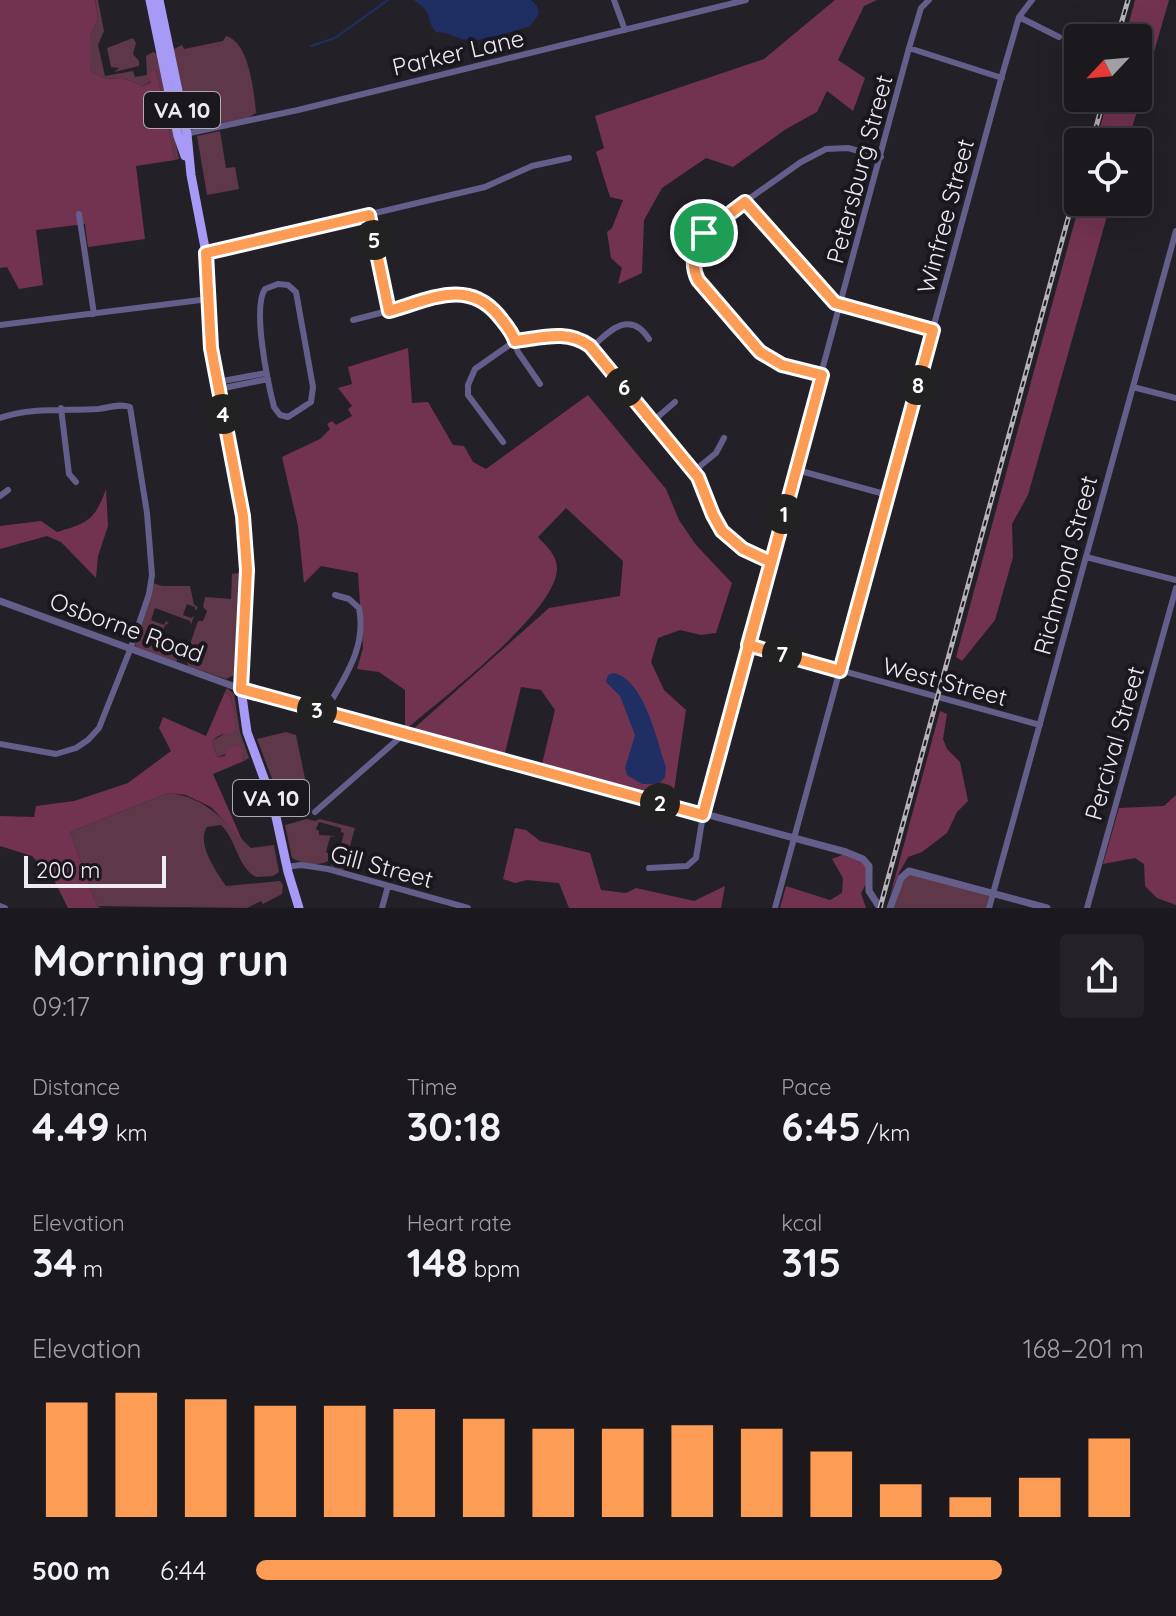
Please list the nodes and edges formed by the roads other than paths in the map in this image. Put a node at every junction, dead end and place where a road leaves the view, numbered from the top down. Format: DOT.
graph roads {
  1 [pos="150,0"];
  2 [pos="159,0"];
  3 [pos="614,0"];
  4 [pos="746,0"];
  5 [pos="929,0"];
  6 [pos="1032,0"];
  7 [pos="1019,17"];
  8 [pos="625,30"];
  9 [pos="1059,37"];
  10 [pos="909,48"];
  11 [pos="1002,78"];
  12 [pos="182,135"];
  13 [pos="881,157"];
  14 [pos="569,158"];
  15 [pos="745,202"];
  16 [pos="79,214"];
  17 [pos="369,215"];
  18 [pos="1176,231"];
  19 [pos="206,253"];
  20 [pos="209,299"];
  21 [pos="841,306"];
  22 [pos="389,311"];
  23 [pos="94,314"];
  24 [pos="353,320"];
  25 [pos="0,325"];
  26 [pos="933,330"];
  27 [pos="649,339"];
  28 [pos="515,341"];
  29 [pos="591,348"];
  30 [pos="822,375"];
  31 [pos="267,376"];
  32 [pos="540,384"];
  33 [pos="218,386"];
  34 [pos="1133,387"];
  35 [pos="1176,398"];
  36 [pos="675,402"];
  37 [pos="61,408"];
  38 [pos="0,418"];
  39 [pos="653,421"];
  40 [pos="724,438"];
  41 [pos="503,442"];
  42 [pos="797,470"];
  43 [pos="694,471"];
  44 [pos="76,482"];
  45 [pos="8,490"];
  46 [pos="888,495"];
  47 [pos="0,496"];
  48 [pos="1086,557"];
  49 [pos="771,562"];
  50 [pos="1176,580"];
  51 [pos="1176,588"];
  52 [pos="335,595"];
  53 [pos="0,601"];
  54 [pos="748,645"];
  55 [pos="130,650"];
  56 [pos="840,671"];
  57 [pos="241,689"];
  58 [pos="325,712"];
  59 [pos="1040,725"];
  60 [pos="405,733"];
  61 [pos="0,744"];
  62 [pos="315,812"];
  63 [pos="703,815"];
  64 [pos="793,838"];
  65 [pos="286,867"];
  66 [pos="649,868"];
  67 [pos="388,886"];
  68 [pos="993,894"];
  69 [pos="299,908"];
  70 [pos="382,908"];
  71 [pos="468,908"];
  72 [pos="775,908"];
  73 [pos="880,908"];
  74 [pos="890,908"];
  75 [pos="989,908"];
  76 [pos="1047,908"];
  77 [pos="1087,908"];
  1 -- 12 [label="main road, VA 10"];
  2 -- 12 [label="main road, VA 10"];
  3 -- 8 [label="street"];
  4 -- 8 [label="street, Parker Lane"];
  5 -- 10 [label="street, Petersburg Street"];
  6 -- 7 [label="street, Winfree Street"];
  7 -- 9 [label="street"];
  7 -- 11 [label="street, Winfree Street"];
  8 -- 12 [label="street, Parker Lane"];
  10 -- 11 [label="street"];
  10 -- 13 [label="street, Petersburg Street"];
  11 -- 26 [label="street, Winfree Street"];
  12 -- 19 [label="main road, VA 10"];
  13 -- 15 [label="street"];
  13 -- 21 [label="street, Petersburg Street"];
  14 -- 17 [label="street"];
  15 -- 21 [label="street"];
  15 -- 30 [label="street"];
  16 -- 23 [label="street"];
  17 -- 19 [label="street"];
  17 -- 22 [label="street"];
  18 -- 34 [label="street, Richmond Street"];
  19 -- 20 [label="main road, VA 10"];
  20 -- 23 [label="street"];
  20 -- 33 [label="main road, VA 10"];
  21 -- 26 [label="street"];
  21 -- 30 [label="street, Petersburg Street"];
  22 -- 24 [label="street"];
  22 -- 28 [label="street"];
  23 -- 25 [label="street"];
  26 -- 46 [label="street, Winfree Street"];
  27 -- 29 [label="street"];
  28 -- 29 [label="street"];
  28 -- 32 [label="street"];
  28 -- 41 [label="street"];
  29 -- 39 [label="street"];
  30 -- 42 [label="street, Petersburg Street"];
  31 -- 31 [label="street"];
  31 -- 33 [label="street"];
  33 -- 57 [label="main road, VA 10"];
  34 -- 35 [label="street"];
  34 -- 48 [label="street, Richmond Street"];
  36 -- 39 [label="street"];
  37 -- 38 [label="street"];
  37 -- 44 [label="street"];
  37 -- 55 [label="street"];
  39 -- 43 [label="street"];
  40 -- 43 [label="street"];
  42 -- 46 [label="street"];
  42 -- 49 [label="street, Petersburg Street"];
  43 -- 49 [label="street"];
  45 -- 47 [label="street"];
  46 -- 56 [label="street, Winfree Street"];
  48 -- 50 [label="street"];
  48 -- 59 [label="street, Richmond Street"];
  49 -- 54 [label="street, Petersburg Street"];
  51 -- 77 [label="street, Percival Street"];
  52 -- 58 [label="street"];
  53 -- 55 [label="street, Osborne Road"];
  54 -- 56 [label="street, West Street"];
  54 -- 63 [label="street, Petersburg Street"];
  55 -- 57 [label="street, Osborne Road"];
  55 -- 61 [label="street"];
  56 -- 59 [label="street, West Street"];
  56 -- 64 [label="street, Winfree Street"];
  57 -- 58 [label="street, Osborne Road"];
  57 -- 65 [label="main road, VA 10"];
  58 -- 60 [label="street, Osborne Road"];
  59 -- 68 [label="street, Richmond Street"];
  60 -- 62 [label="street"];
  60 -- 63 [label="street, Osborne Road"];
  63 -- 64 [label="street, Osborne Road"];
  63 -- 66 [label="street, Petersburg Street"];
  64 -- 72 [label="street, Winfree Street"];
  64 -- 73 [label="street, Osborne Road"];
  65 -- 67 [label="street, Gill Street"];
  65 -- 69 [label="main road, VA 10"];
  67 -- 70 [label="street"];
  67 -- 71 [label="street, Gill Street"];
  68 -- 74 [label="street"];
  68 -- 75 [label="street, Richmond Street"];
  68 -- 76 [label="street"];
}
